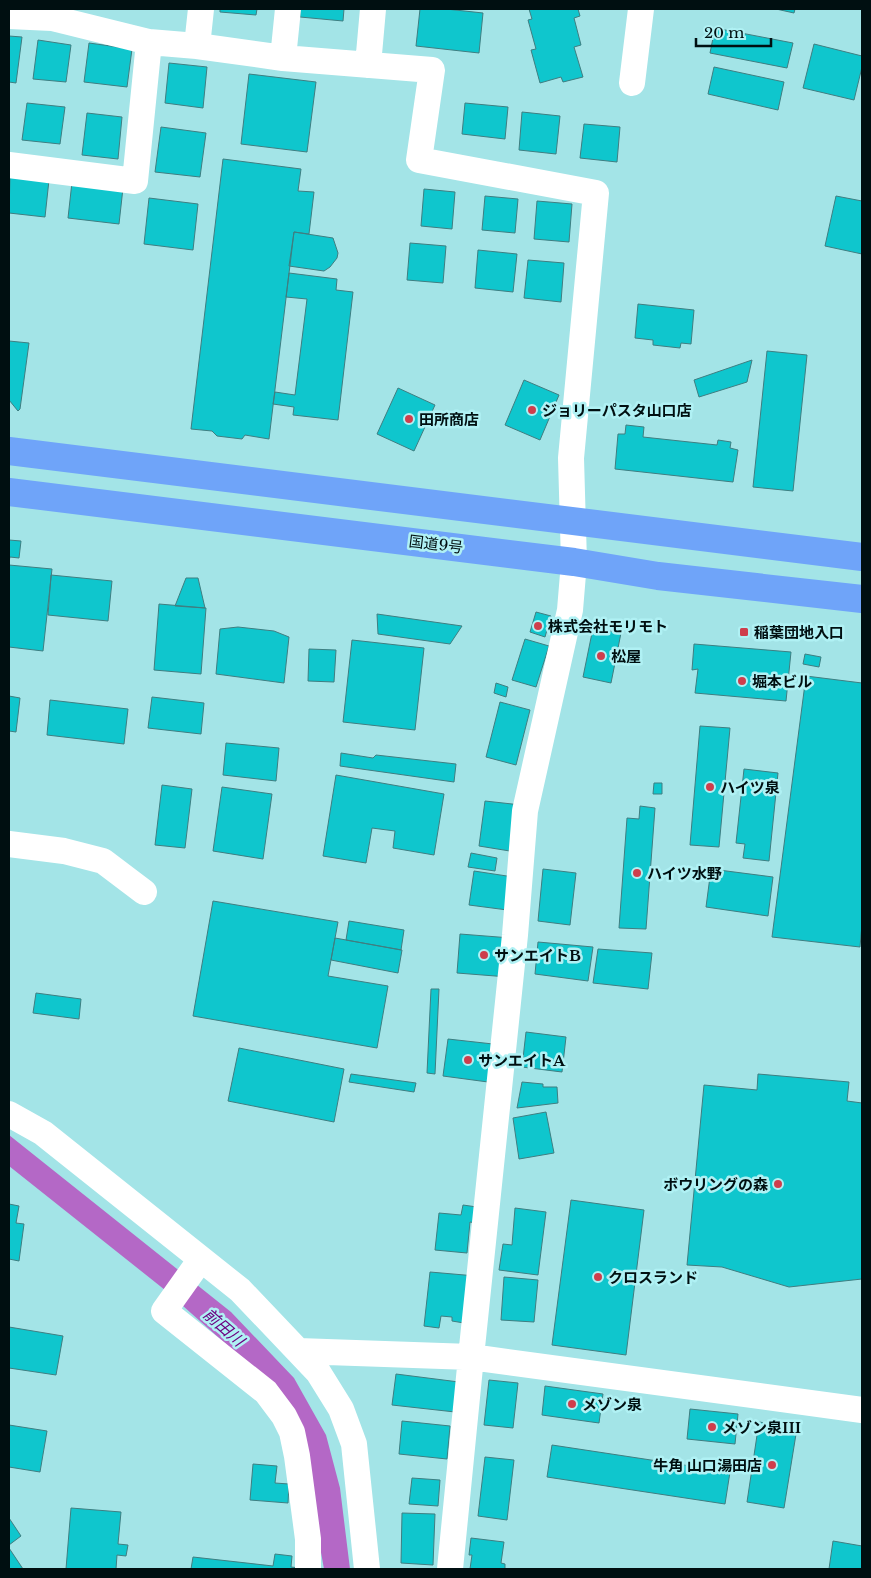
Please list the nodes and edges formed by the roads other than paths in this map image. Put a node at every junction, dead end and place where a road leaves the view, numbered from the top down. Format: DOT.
graph roads {
  1 [pos="202,9"];
  2 [pos="288,9"];
  3 [pos="373,9"];
  4 [pos="640,9"];
  5 [pos="52,14"];
  6 [pos="9,16"];
  7 [pos="149,42"];
  8 [pos="197,46"];
  9 [pos="282,58"];
  10 [pos="368,65"];
  11 [pos="632,83"];
  12 [pos="9,165"];
  13 [pos="9,450"];
  14 [pos="9,492"];
  15 [pos="572,521"];
  16 [pos="862,557"];
  17 [pos="574,562"];
  18 [pos="862,599"];
  19 [pos="9,844"];
  20 [pos="144,892"];
  21 [pos="9,1114"];
  22 [pos="201,1259"];
  23 [pos="298,1351"];
  24 [pos="471,1357"];
  25 [pos="862,1410"];
  26 [pos="308,1569"];
  27 [pos="367,1569"];
  28 [pos="450,1569"];
  1 -- 8 [label="street"];
  2 -- 9 [label="street"];
  3 -- 10 [label="street"];
  4 -- 11 [label="street"];
  5 -- 6 [label="street"];
  5 -- 7 [label="street"];
  7 -- 8 [label="street"];
  7 -- 12 [label="street"];
  8 -- 9 [label="street"];
  9 -- 10 [label="street"];
  10 -- 15 [label="street"];
  13 -- 15 [label="highway"];
  14 -- 17 [label="highway, 国道9号"];
  15 -- 16 [label="highway"];
  15 -- 17 [label="street"];
  17 -- 18 [label="highway, 国道9号"];
  17 -- 24 [label="street"];
  19 -- 20 [label="street"];
  21 -- 22 [label="street"];
  22 -- 23 [label="street"];
  22 -- 26 [label="street"];
  23 -- 24 [label="street"];
  23 -- 27 [label="street"];
  24 -- 25 [label="street"];
  24 -- 28 [label="street"];
}
